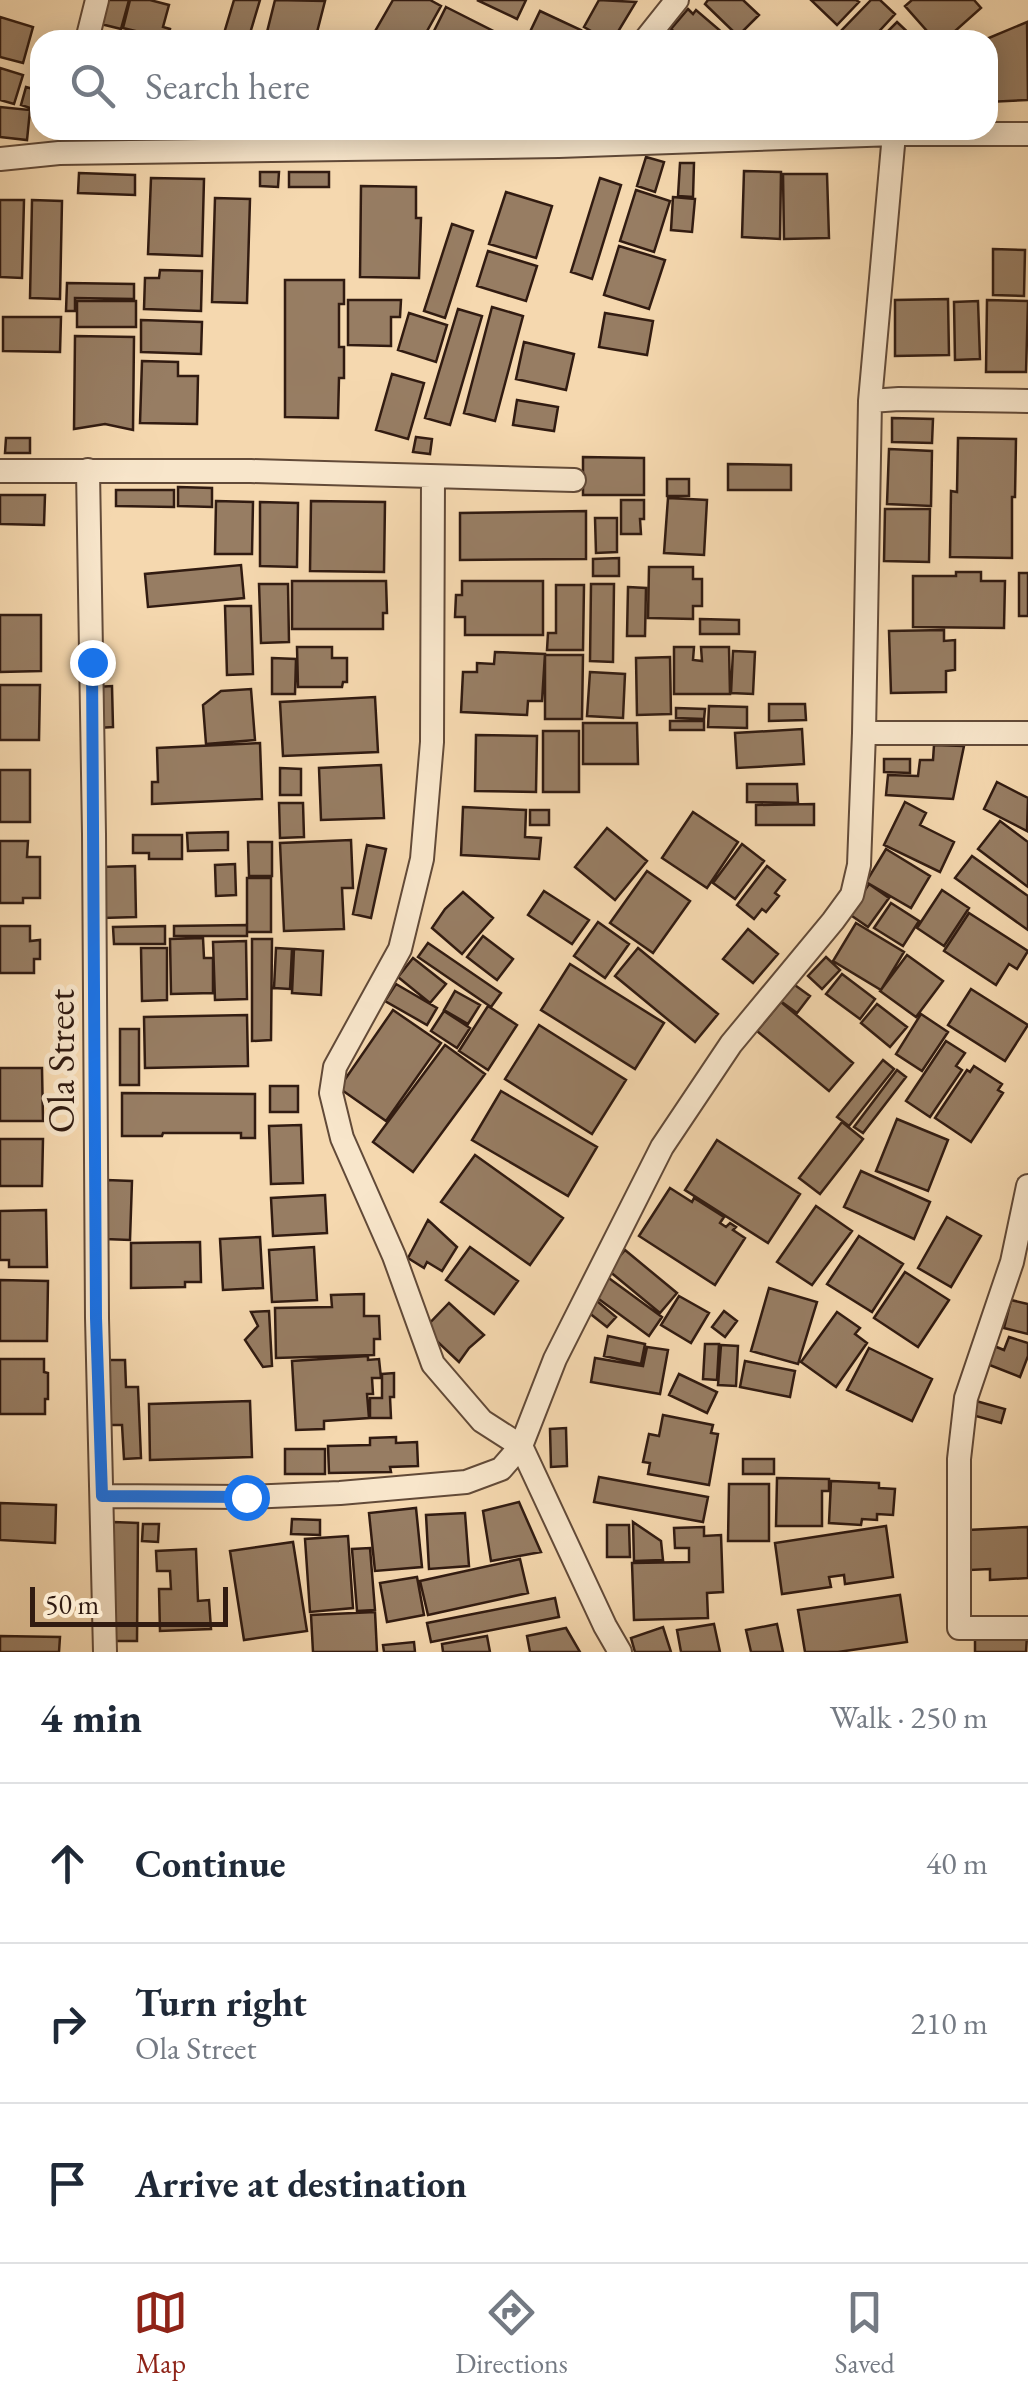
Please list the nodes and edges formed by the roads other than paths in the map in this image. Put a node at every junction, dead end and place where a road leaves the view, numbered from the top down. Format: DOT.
graph roads {
  1 [pos="97,0"];
  2 [pos="677,0"];
  3 [pos="90,30"];
  4 [pos="652,30"];
  5 [pos="998,134"];
  6 [pos="1028,134"];
  7 [pos="314,140"];
  8 [pos="893,140"];
  9 [pos="62,142"];
  10 [pos="0,159"];
  11 [pos="870,401"];
  12 [pos="1028,401"];
  13 [pos="0,470"];
  14 [pos="88,470"];
  15 [pos="434,478"];
  16 [pos="574,480"];
  17 [pos="864,733"];
  18 [pos="1028,734"];
  19 [pos="1028,1186"];
  20 [pos="521,1446"];
  21 [pos="102,1496"];
  22 [pos="959,1628"];
  23 [pos="1028,1628"];
  24 [pos="105,1652"];
  25 [pos="620,1652"];
  26 [pos="959,1652"];
  1 -- 3 [label="street"];
  2 -- 4 [label="street"];
  5 -- 6 [label="street"];
  7 -- 9 [label="street"];
  8 -- 11 [label="street"];
  9 -- 10 [label="street"];
  11 -- 12 [label="street"];
  11 -- 17 [label="street"];
  13 -- 14 [label="street"];
  14 -- 15 [label="street"];
  14 -- 21 [label="street, Ola Street"];
  15 -- 16 [label="street"];
  15 -- 20 [label="street"];
  17 -- 18 [label="street"];
  17 -- 20 [label="street"];
  19 -- 22 [label="street"];
  20 -- 21 [label="street"];
  20 -- 25 [label="street"];
  21 -- 24 [label="street, Ola Street"];
  22 -- 23 [label="street"];
  22 -- 26 [label="street"];
}
